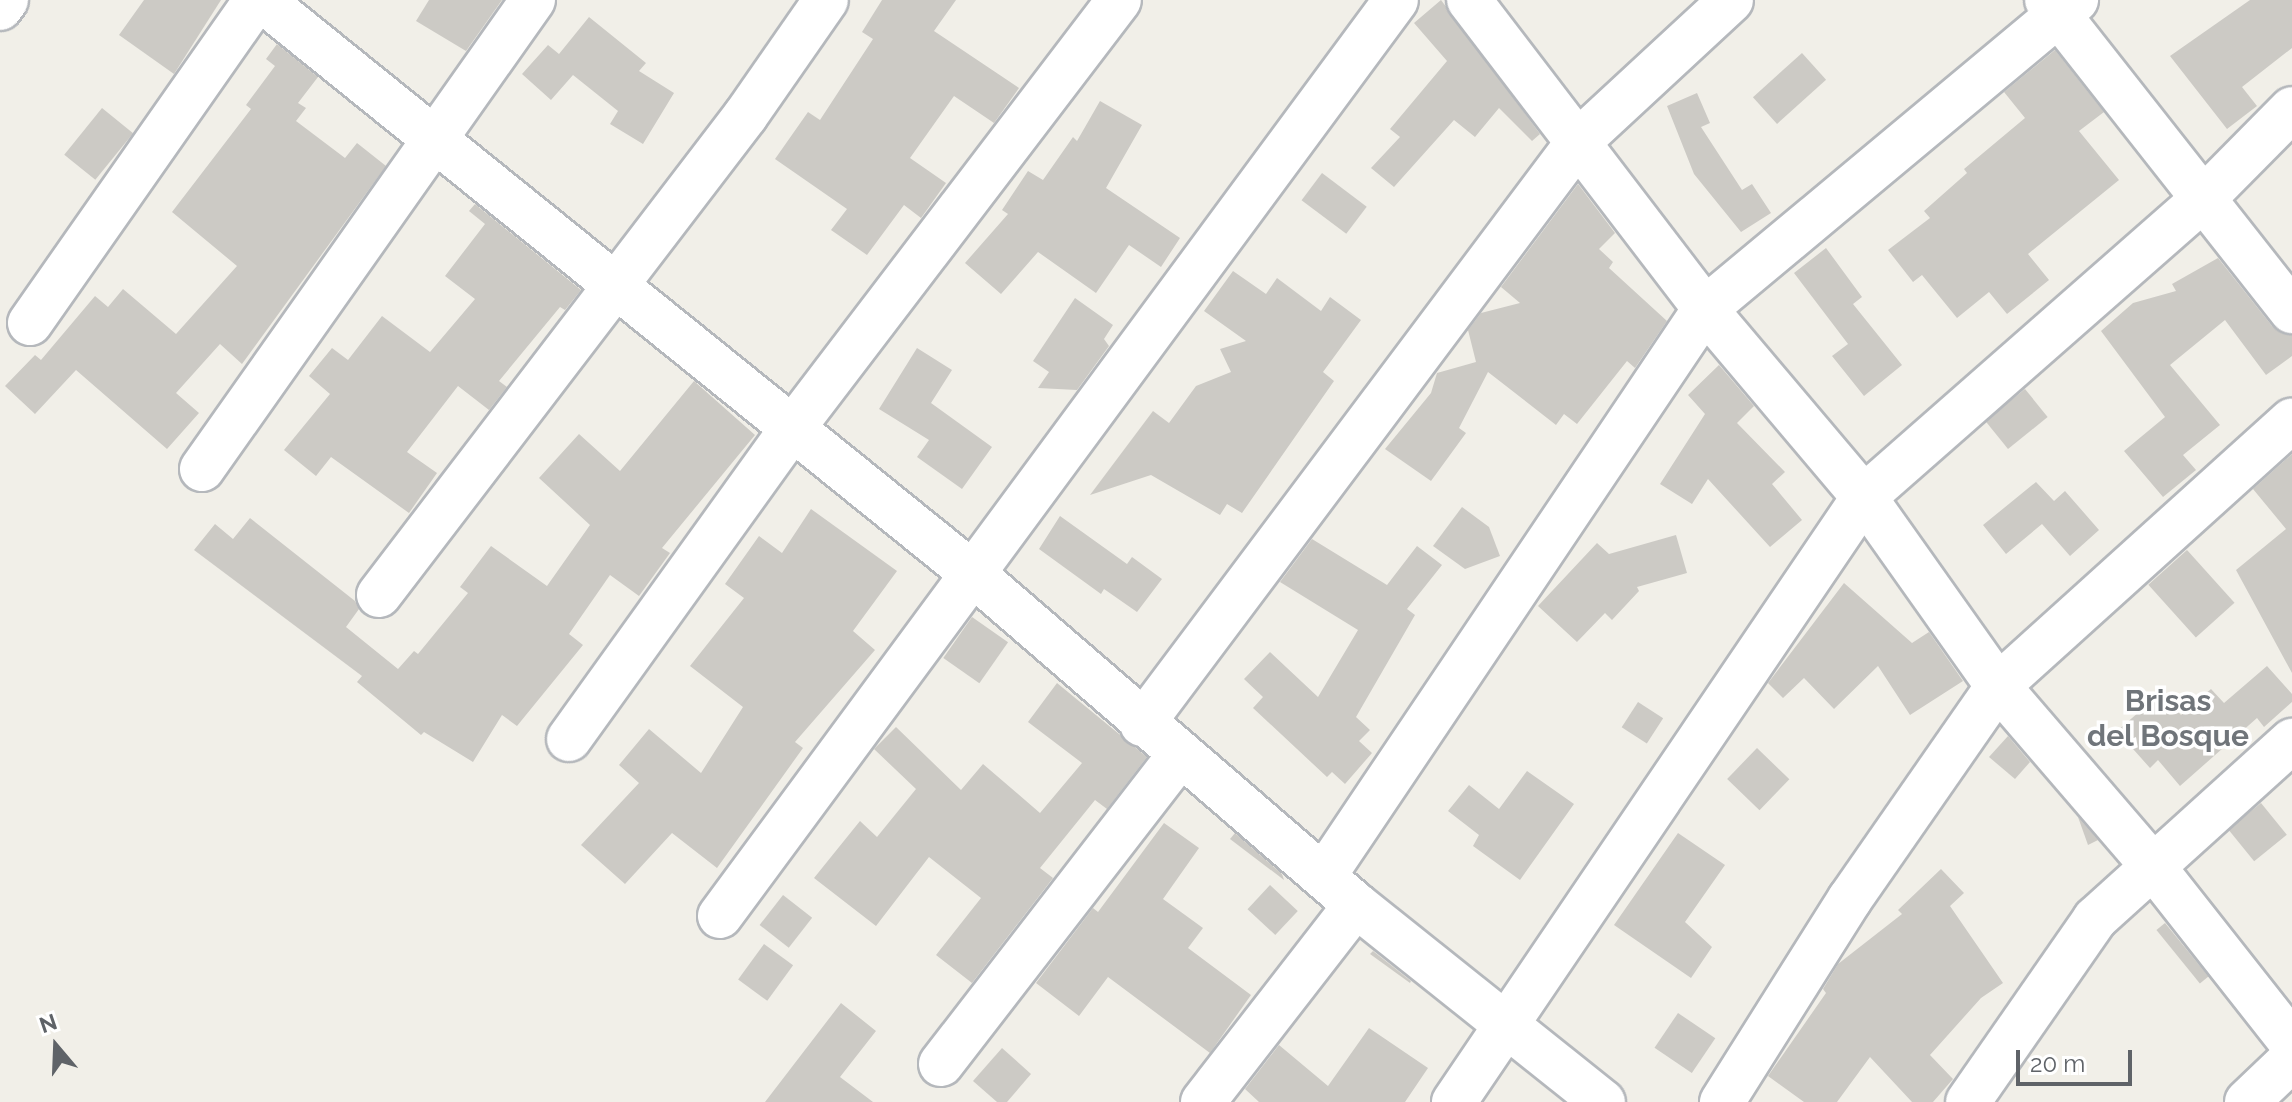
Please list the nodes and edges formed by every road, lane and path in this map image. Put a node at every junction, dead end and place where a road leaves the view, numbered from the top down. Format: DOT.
graph roads {
  1 [pos="6,0"];
  2 [pos="256,0"];
  3 [pos="262,0"];
  4 [pos="533,0"];
  5 [pos="826,0"];
  6 [pos="1119,0"];
  7 [pos="1396,0"];
  8 [pos="1469,0"];
  9 [pos="1731,0"];
  10 [pos="2061,6"];
  11 [pos="0,8"];
  12 [pos="2292,109"];
  13 [pos="432,137"];
  14 [pos="1579,141"];
  15 [pos="2204,198"];
  16 [pos="615,286"];
  17 [pos="1705,309"];
  18 [pos="2292,311"];
  19 [pos="30,323"];
  20 [pos="2292,420"];
  21 [pos="792,429"];
  22 [pos="202,469"];
  23 [pos="1864,497"];
  24 [pos="973,574"];
  25 [pos="379,595"];
  26 [pos="1998,686"];
  27 [pos="1142,724"];
  28 [pos="569,739"];
  29 [pos="2292,741"];
  30 [pos="1179,756"];
  31 [pos="2151,864"];
  32 [pos="1325,874"];
  33 [pos="1356,905"];
  34 [pos="720,916"];
  35 [pos="1506,1026"];
  36 [pos="2292,1043"];
  37 [pos="2292,1059"];
  38 [pos="941,1064"];
  39 [pos="1984,1094"];
  40 [pos="1203,1102"];
  41 [pos="1454,1102"];
  42 [pos="1603,1102"];
  43 [pos="1722,1102"];
  44 [pos="2247,1102"];
  1 -- 11 [label="street"];
  2 -- 19 [label="street"];
  3 -- 13 [label="street"];
  4 -- 13 [label="street"];
  5 -- 16 [label="street"];
  6 -- 21 [label="street"];
  7 -- 24 [label="street"];
  8 -- 14 [label="street"];
  9 -- 14 [label="street"];
  10 -- 15 [label="street"];
  10 -- 17 [label="street"];
  12 -- 15 [label="street"];
  13 -- 16 [label="street"];
  13 -- 22 [label="street"];
  14 -- 17 [label="street"];
  14 -- 27 [label="street"];
  15 -- 18 [label="street"];
  15 -- 23 [label="street"];
  16 -- 21 [label="street"];
  16 -- 25 [label="street"];
  17 -- 23 [label="street"];
  17 -- 32 [label="street"];
  20 -- 26 [label="street"];
  21 -- 24 [label="street"];
  21 -- 28 [label="street"];
  23 -- 26 [label="street"];
  23 -- 35 [label="street"];
  24 -- 27 [label="street"];
  24 -- 34 [label="street"];
  26 -- 31 [label="street"];
  26 -- 43 [label="street"];
  27 -- 30 [label="street"];
  29 -- 31 [label="street"];
  30 -- 32 [label="street"];
  30 -- 38 [label="street"];
  31 -- 36 [label="street"];
  31 -- 39 [label="street"];
  32 -- 33 [label="street"];
  33 -- 35 [label="street"];
  33 -- 40 [label="street"];
  35 -- 41 [label="street"];
  35 -- 42 [label="street"];
  37 -- 44 [label="street"];
}
